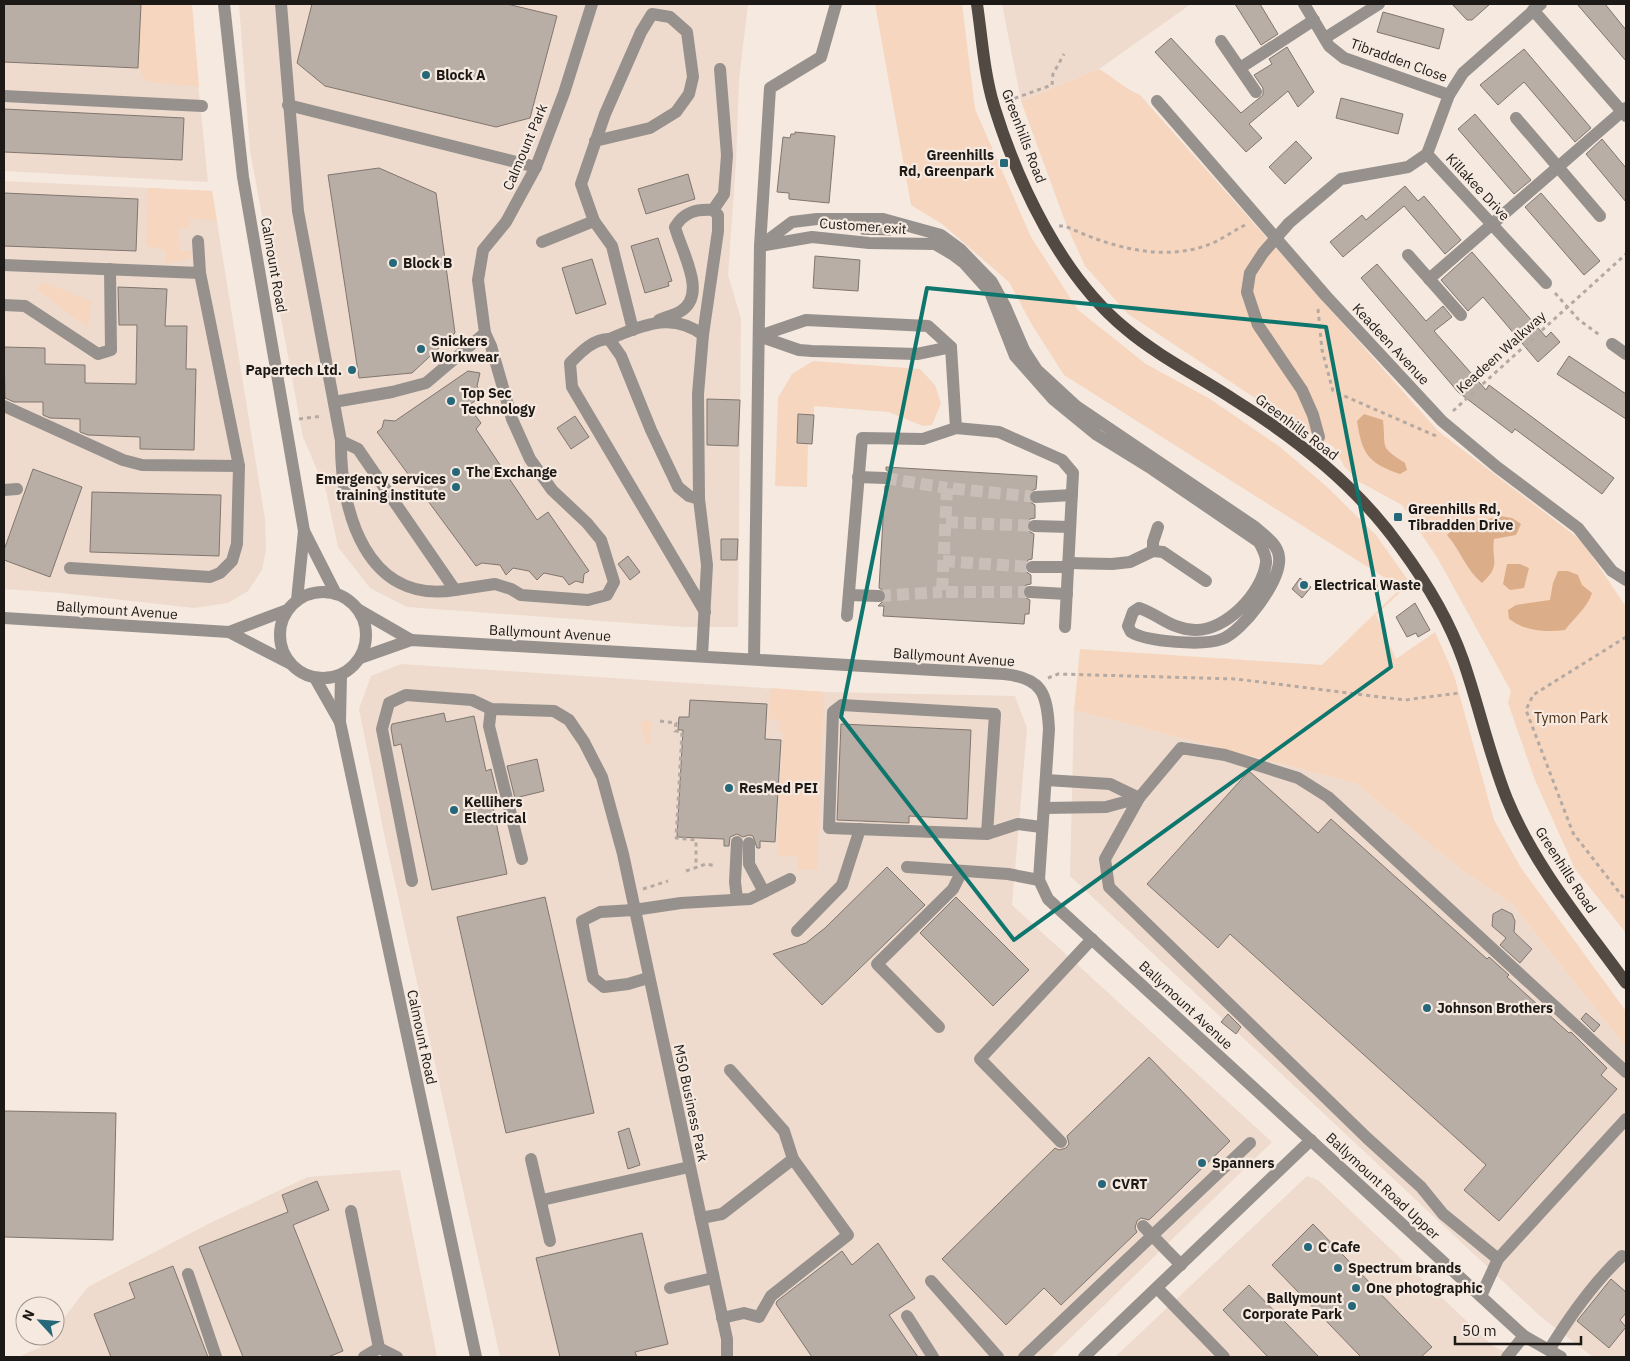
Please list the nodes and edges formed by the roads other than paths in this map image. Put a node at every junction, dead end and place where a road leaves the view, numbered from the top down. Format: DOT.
graph roads {
  1 [pos="224,4"];
  2 [pos="281,4"];
  3 [pos="592,4"];
  4 [pos="836,4"];
  5 [pos="977,4"];
  6 [pos="1304,4"];
  7 [pos="1379,4"];
  8 [pos="1537,7"];
  9 [pos="1314,20"];
  10 [pos="1325,38"];
  11 [pos="1221,41"];
  12 [pos="1240,68"];
  13 [pos="720,69"];
  14 [pos="1256,92"];
  15 [pos="1450,95"];
  16 [pos="4,96"];
  17 [pos="1157,101"];
  18 [pos="288,105"];
  19 [pos="202,106"];
  20 [pos="1625,112"];
  21 [pos="1516,118"];
  22 [pos="595,142"];
  23 [pos="1427,154"];
  24 [pos="536,167"];
  25 [pos="1557,167"];
  26 [pos="713,210"];
  27 [pos="1600,216"];
  28 [pos="594,221"];
  29 [pos="1493,225"];
  30 [pos="1277,238"];
  31 [pos="198,241"];
  32 [pos="542,242"];
  33 [pos="760,246"];
  34 [pos="1408,255"];
  35 [pos="4,264"];
  36 [pos="110,269"];
  37 [pos="200,274"];
  38 [pos="1429,279"];
  39 [pos="1548,285"];
  40 [pos="4,305"];
  41 [pos="1462,315"];
  42 [pos="657,321"];
  43 [pos="633,330"];
  44 [pos="485,333"];
  45 [pos="703,335"];
  46 [pos="760,336"];
  47 [pos="609,339"];
  48 [pos="1609,342"];
  49 [pos="951,347"];
  50 [pos="1626,354"];
  51 [pos="4,406"];
  52 [pos="335,408"];
  53 [pos="956,428"];
  54 [pos="341,442"];
  55 [pos="1311,452"];
  56 [pos="239,466"];
  57 [pos="858,477"];
  58 [pos="886,478"];
  59 [pos="17,489"];
  60 [pos="4,490"];
  61 [pos="1072,495"];
  62 [pos="1036,497"];
  63 [pos="700,499"];
  64 [pos="1034,526"];
  65 [pos="1070,527"];
  66 [pos="1158,527"];
  67 [pos="304,530"];
  68 [pos="1153,551"];
  69 [pos="1068,565"];
  70 [pos="1032,566"];
  71 [pos="70,568"];
  72 [pos="1206,580"];
  73 [pos="1626,580"];
  74 [pos="455,590"];
  75 [pos="1030,592"];
  76 [pos="336,594"];
  77 [pos="849,594"];
  78 [pos="1067,594"];
  79 [pos="879,596"];
  80 [pos="296,600"];
  81 [pos="358,609"];
  82 [pos="287,610"];
  83 [pos="705,612"];
  84 [pos="847,616"];
  85 [pos="4,618"];
  86 [pos="1065,627"];
  87 [pos="229,632"];
  88 [pos="411,640"];
  89 [pos="702,656"];
  90 [pos="360,658"];
  91 [pos="754,660"];
  92 [pos="290,664"];
  93 [pos="341,675"];
  94 [pos="315,678"];
  95 [pos="492,709"];
  96 [pos="340,722"];
  97 [pos="1046,780"];
  98 [pos="1139,798"];
  99 [pos="1044,808"];
  100 [pos="1041,827"];
  101 [pos="860,829"];
  102 [pos="987,834"];
  103 [pos="522,860"];
  104 [pos="907,867"];
  105 [pos="962,871"];
  106 [pos="790,879"];
  107 [pos="1039,880"];
  108 [pos="412,881"];
  109 [pos="764,892"];
  110 [pos="737,899"];
  111 [pos="634,910"];
  112 [pos="797,931"];
  113 [pos="1092,939"];
  114 [pos="648,978"];
  115 [pos="1626,983"];
  116 [pos="939,1027"];
  117 [pos="730,1070"];
  118 [pos="1626,1072"];
  119 [pos="1626,1119"];
  120 [pos="1311,1140"];
  121 [pos="1061,1142"];
  122 [pos="1250,1143"];
  123 [pos="531,1159"];
  124 [pos="793,1159"];
  125 [pos="689,1167"];
  126 [pos="542,1200"];
  127 [pos="351,1211"];
  128 [pos="700,1218"];
  129 [pos="1143,1226"];
  130 [pos="1152,1236"];
  131 [pos="550,1240"];
  132 [pos="1622,1256"];
  133 [pos="1498,1259"];
  134 [pos="1182,1265"];
  135 [pos="188,1274"];
  136 [pos="713,1278"];
  137 [pos="931,1281"];
  138 [pos="670,1288"];
  139 [pos="1157,1288"];
  140 [pos="1481,1296"];
  141 [pos="907,1316"];
  142 [pos="722,1318"];
  143 [pos="1524,1336"];
  144 [pos="379,1348"];
  145 [pos="1549,1350"];
  146 [pos="216,1357"];
  147 [pos="364,1357"];
  148 [pos="397,1357"];
  149 [pos="476,1357"];
  150 [pos="727,1357"];
  151 [pos="933,1357"];
  152 [pos="998,1357"];
  153 [pos="1024,1357"];
  154 [pos="1084,1357"];
  155 [pos="1224,1357"];
  156 [pos="1507,1357"];
  157 [pos="1561,1357"];
  1 -- 67 [label="street, Calmount Road"];
  2 -- 18 [label="street, Calmount Park"];
  3 -- 24 [label="street, Calmount Park"];
  4 -- 33 [label="street"];
  5 -- 55 [label="main road, Greenhills Road"];
  6 -- 9 [label="street, Tibradden Close"];
  7 -- 10 [label="street"];
  8 -- 15 [label="street"];
  8 -- 20 [label="street"];
  9 -- 10 [label="street, Tibradden Close"];
  9 -- 12 [label="street"];
  10 -- 15 [label="street, Tibradden Close"];
  11 -- 12 [label="street"];
  12 -- 14 [label="street"];
  13 -- 26 [label="street"];
  15 -- 23 [label="street"];
  16 -- 19 [label="street"];
  17 -- 30 [label="street, Keadeen Avenue"];
  18 -- 24 [label="street"];
  18 -- 52 [label="street, Calmount Park"];
  20 -- 25 [label="street"];
  21 -- 25 [label="street"];
  22 -- 22 [label="street"];
  22 -- 28 [label="street"];
  23 -- 29 [label="street, Killakee Drive"];
  23 -- 30 [label="street, Killakee Drive"];
  24 -- 44 [label="street, Calmount Park"];
  25 -- 27 [label="street"];
  25 -- 29 [label="street"];
  26 -- 42 [label="street"];
  26 -- 45 [label="street"];
  28 -- 32 [label="street"];
  28 -- 43 [label="street"];
  29 -- 38 [label="street"];
  29 -- 39 [label="street, Killakee Drive"];
  30 -- 55 [label="street, Killakee Drive"];
  30 -- 73 [label="street, Keadeen Avenue"];
  31 -- 37 [label="street"];
  33 -- 33 [label="street, Customer exit"];
  33 -- 46 [label="street"];
  34 -- 38 [label="street"];
  35 -- 36 [label="street"];
  36 -- 37 [label="street"];
  36 -- 40 [label="street"];
  37 -- 56 [label="street"];
  38 -- 41 [label="street"];
  42 -- 43 [label="street"];
  42 -- 45 [label="street"];
  43 -- 47 [label="street"];
  44 -- 52 [label="street"];
  44 -- 74 [label="street, Calmount Park"];
  45 -- 63 [label="street"];
  46 -- 49 [label="street"];
  46 -- 49 [label="street"];
  46 -- 91 [label="street"];
  47 -- 63 [label="street"];
  47 -- 83 [label="street"];
  48 -- 50 [label="street"];
  49 -- 53 [label="street"];
  51 -- 56 [label="street"];
  52 -- 54 [label="street, Calmount Park"];
  53 -- 57 [label="street"];
  53 -- 61 [label="street"];
  54 -- 74 [label="street"];
  54 -- 74 [label="street, Calmount Park"];
  55 -- 115 [label="main road, Greenhills Road"];
  56 -- 71 [label="street"];
  57 -- 58 [label="street"];
  57 -- 77 [label="street"];
  59 -- 60 [label="street"];
  61 -- 62 [label="street"];
  61 -- 65 [label="street"];
  63 -- 83 [label="street"];
  64 -- 65 [label="street"];
  65 -- 69 [label="street"];
  66 -- 68 [label="street"];
  67 -- 76 [label="street, Calmount Road"];
  67 -- 80 [label="street, Calmount Road"];
  68 -- 69 [label="street"];
  68 -- 72 [label="street"];
  69 -- 70 [label="street"];
  69 -- 78 [label="street"];
  75 -- 78 [label="street"];
  76 -- 80 [label="street"];
  76 -- 81 [label="street"];
  77 -- 79 [label="street"];
  77 -- 84 [label="street"];
  78 -- 86 [label="street"];
  80 -- 82 [label="street"];
  81 -- 88 [label="street, Ballymount Avenue"];
  81 -- 90 [label="street"];
  82 -- 87 [label="street, Ballymount Avenue"];
  82 -- 92 [label="street"];
  83 -- 89 [label="street"];
  85 -- 87 [label="street, Ballymount Avenue"];
  87 -- 92 [label="street, Ballymount Avenue"];
  88 -- 89 [label="street, Ballymount Avenue"];
  88 -- 90 [label="street, Ballymount Avenue"];
  89 -- 91 [label="street, Ballymount Avenue"];
  90 -- 93 [label="street"];
  91 -- 97 [label="street, Ballymount Avenue"];
  92 -- 94 [label="street"];
  93 -- 94 [label="street"];
  93 -- 96 [label="street, Calmount Road"];
  94 -- 96 [label="street, Calmount Road"];
  95 -- 103 [label="street"];
  95 -- 108 [label="street, M50 Business Park"];
  95 -- 111 [label="street, M50 Business Park"];
  96 -- 149 [label="street, Calmount Road"];
  97 -- 98 [label="street"];
  97 -- 99 [label="street, Ballymount Avenue"];
  98 -- 99 [label="street"];
  98 -- 118 [label="street"];
  98 -- 133 [label="street"];
  99 -- 100 [label="street, Ballymount Avenue"];
  100 -- 102 [label="street"];
  100 -- 107 [label="street, Ballymount Avenue"];
  101 -- 102 [label="street"];
  101 -- 102 [label="street"];
  101 -- 112 [label="street"];
  104 -- 105 [label="street"];
  105 -- 107 [label="street"];
  105 -- 116 [label="street"];
  106 -- 109 [label="street"];
  107 -- 113 [label="street, Ballymount Avenue"];
  109 -- 110 [label="street"];
  109 -- 110 [label="street"];
  110 -- 111 [label="street"];
  111 -- 114 [label="street, M50 Business Park"];
  111 -- 114 [label="street"];
  113 -- 120 [label="street, Ballymount Avenue"];
  113 -- 121 [label="street"];
  114 -- 125 [label="street, M50 Business Park"];
  117 -- 124 [label="street"];
  119 -- 133 [label="street"];
  120 -- 134 [label="street, Ballymount Road Upper"];
  120 -- 140 [label="street, Ballymount Road Upper"];
  122 -- 130 [label="street"];
  123 -- 126 [label="street"];
  124 -- 128 [label="street"];
  124 -- 142 [label="street"];
  125 -- 126 [label="street"];
  125 -- 128 [label="street, M50 Business Park"];
  126 -- 131 [label="street"];
  127 -- 144 [label="street"];
  128 -- 136 [label="street, M50 Business Park"];
  129 -- 130 [label="street"];
  130 -- 134 [label="street"];
  130 -- 153 [label="street"];
  132 -- 145 [label="street"];
  133 -- 140 [label="street"];
  134 -- 139 [label="street, Ballymount Road Upper"];
  135 -- 146 [label="street"];
  136 -- 138 [label="street"];
  136 -- 142 [label="street, M50 Business Park"];
  137 -- 152 [label="street"];
  139 -- 154 [label="street, Ballymount Road Upper"];
  139 -- 155 [label="street"];
  140 -- 143 [label="street, Ballymount Road Upper"];
  141 -- 151 [label="street"];
  142 -- 150 [label="street, M50 Business Park"];
  143 -- 145 [label="street, Ballymount Road Upper"];
  143 -- 156 [label="street"];
  144 -- 147 [label="street"];
  144 -- 148 [label="street"];
  145 -- 157 [label="street, Ballymount Road Upper"];
}
